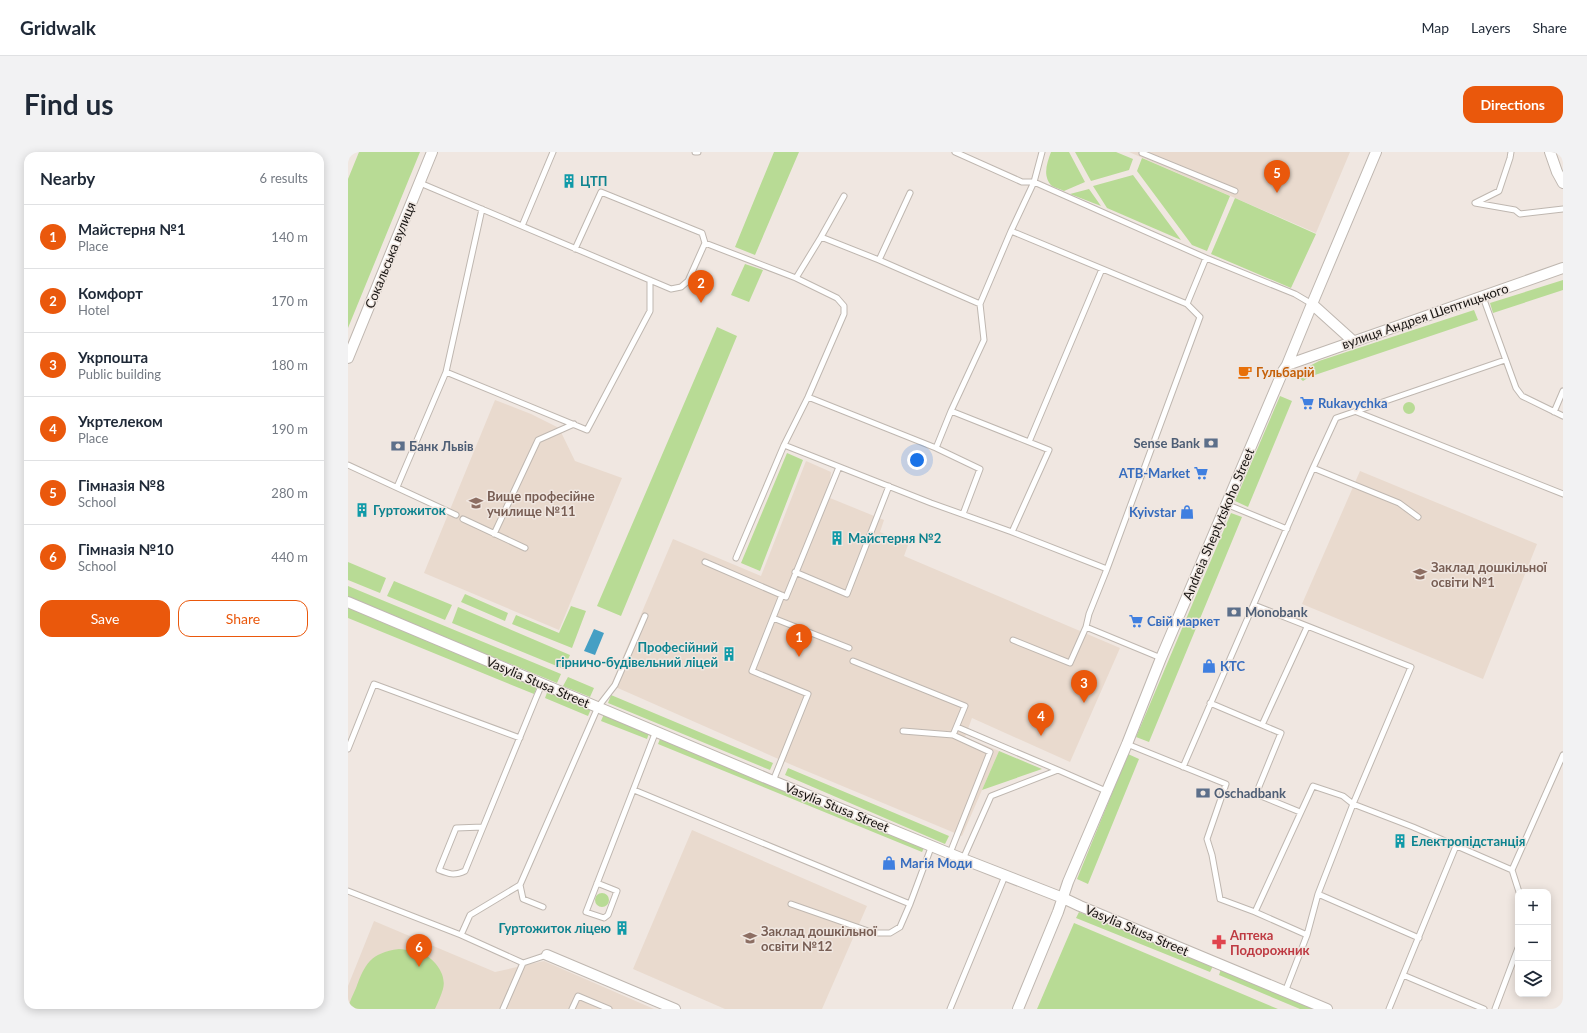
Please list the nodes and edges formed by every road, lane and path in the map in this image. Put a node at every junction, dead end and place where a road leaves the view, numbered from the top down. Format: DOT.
graph roads {
  1 [pos="432,152"];
  2 [pos="552,152"];
  3 [pos="695,152"];
  4 [pos="698,152"];
  5 [pos="955,152"];
  6 [pos="1042,152"];
  7 [pos="1141,152"];
  8 [pos="1376,152"];
  9 [pos="1511,152"];
  10 [pos="1550,152"];
  11 [pos="1034,182"];
  12 [pos="420,183"];
  13 [pos="1563,183"];
  14 [pos="1235,191"];
  15 [pos="910,193"];
  16 [pos="844,196"];
  17 [pos="482,209"];
  18 [pos="1563,209"];
  19 [pos="522,226"];
  20 [pos="1011,231"];
  21 [pos="821,237"];
  22 [pos="705,243"];
  23 [pos="575,249"];
  24 [pos="1206,258"];
  25 [pos="879,260"];
  26 [pos="1563,268"];
  27 [pos="1102,269"];
  28 [pos="796,278"];
  29 [pos="650,280"];
  30 [pos="1483,297"];
  31 [pos="980,304"];
  32 [pos="1187,304"];
  33 [pos="1312,304"];
  34 [pos="1353,341"];
  35 [pos="348,358"];
  36 [pos="1505,360"];
  37 [pos="1287,365"];
  38 [pos="446,372"];
  39 [pos="1563,391"];
  40 [pos="808,397"];
  41 [pos="951,411"];
  42 [pos="1357,412"];
  43 [pos="1554,412"];
  44 [pos="1563,416"];
  45 [pos="574,424"];
  46 [pos="1029,442"];
  47 [pos="784,445"];
  48 [pos="936,448"];
  49 [pos="348,465"];
  50 [pos="840,467"];
  51 [pos="1313,468"];
  52 [pos="889,486"];
  53 [pos="398,487"];
  54 [pos="1563,494"];
  55 [pos="1226,504"];
  56 [pos="963,514"];
  57 [pos="456,515"];
  58 [pos="1418,517"];
  59 [pos="463,519"];
  60 [pos="1286,529"];
  61 [pos="1012,532"];
  62 [pos="494,534"];
  63 [pos="525,548"];
  64 [pos="736,558"];
  65 [pos="705,562"];
  66 [pos="1107,570"];
  67 [pos="795,572"];
  68 [pos="782,595"];
  69 [pos="348,602"];
  70 [pos="1254,605"];
  71 [pos="645,616"];
  72 [pos="773,618"];
  73 [pos="1086,627"];
  74 [pos="1307,627"];
  75 [pos="1013,640"];
  76 [pos="849,648"];
  77 [pos="1161,658"];
  78 [pos="853,661"];
  79 [pos="542,684"];
  80 [pos="1210,703"];
  81 [pos="598,707"];
  82 [pos="1262,725"];
  83 [pos="957,727"];
  84 [pos="656,731"];
  85 [pos="903,731"];
  86 [pos="953,735"];
  87 [pos="520,738"];
  88 [pos="1126,744"];
  89 [pos="348,749"];
  90 [pos="1563,755"];
  91 [pos="1183,767"];
  92 [pos="1058,770"];
  93 [pos="773,781"];
  94 [pos="634,790"];
  95 [pos="1106,791"];
  96 [pos="1353,804"];
  97 [pos="1300,812"];
  98 [pos="483,827"];
  99 [pos="932,845"];
  100 [pos="1456,846"];
  101 [pos="950,853"];
  102 [pos="963,859"];
  103 [pos="1512,870"];
  104 [pos="1005,876"];
  105 [pos="598,883"];
  106 [pos="520,885"];
  107 [pos="1518,889"];
  108 [pos="348,891"];
  109 [pos="1318,894"];
  110 [pos="1063,898"];
  111 [pos="791,904"];
  112 [pos="910,904"];
  113 [pos="543,908"];
  114 [pos="1255,912"];
  115 [pos="1307,935"];
  116 [pos="461,936"];
  117 [pos="1419,938"];
  118 [pos="547,955"];
  119 [pos="1515,956"];
  120 [pos="523,963"];
  121 [pos="1403,976"];
  122 [pos="1286,992"];
  123 [pos="503,1009"];
  124 [pos="572,1009"];
  125 [pos="609,1009"];
  126 [pos="675,1009"];
  127 [pos="950,1009"];
  128 [pos="1018,1009"];
  129 [pos="1327,1009"];
  130 [pos="1389,1009"];
  131 [pos="1484,1009"];
  132 [pos="1495,1009"];
  1 -- 12 [label="street, Сокальська вулиця"];
  2 -- 19 [label="lane"];
  3 -- 4 [label="lane"];
  5 -- 11 [label="lane"];
  6 -- 11 [label="lane"];
  7 -- 14 [label="lane"];
  8 -- 33 [label="street, Andreia Sheptytskoho Street"];
  9 -- 18 [label="lane"];
  10 -- 13 [label="street"];
  11 -- 20 [label="lane"];
  11 -- 24 [label="lane"];
  12 -- 17 [label="lane"];
  12 -- 35 [label="street, Сокальська вулиця"];
  15 -- 25 [label="lane"];
  16 -- 21 [label="lane"];
  17 -- 19 [label="lane"];
  17 -- 38 [label="lane"];
  19 -- 23 [label="lane"];
  20 -- 27 [label="lane"];
  20 -- 31 [label="lane"];
  21 -- 25 [label="lane"];
  21 -- 28 [label="lane"];
  22 -- 23 [label="lane"];
  22 -- 28 [label="lane"];
  22 -- 29 [label="lane"];
  23 -- 29 [label="lane"];
  24 -- 32 [label="lane"];
  24 -- 33 [label="lane"];
  25 -- 31 [label="lane"];
  26 -- 30 [label="street, вулиця Андрея Шептицького"];
  27 -- 32 [label="lane"];
  27 -- 46 [label="lane"];
  28 -- 40 [label="lane"];
  29 -- 45 [label="lane"];
  30 -- 34 [label="street, вулиця Андрея Шептицького"];
  30 -- 36 [label="lane"];
  31 -- 41 [label="lane"];
  32 -- 66 [label="lane"];
  33 -- 34 [label="street"];
  33 -- 37 [label="street, Andreia Sheptytskoho Street"];
  34 -- 37 [label="street, вулиця Андрея Шептицького"];
  36 -- 42 [label="lane"];
  36 -- 43 [label="lane"];
  37 -- 55 [label="street, Andreia Sheptytskoho Street"];
  38 -- 45 [label="lane"];
  38 -- 53 [label="lane"];
  39 -- 43 [label="lane"];
  40 -- 47 [label="lane"];
  40 -- 48 [label="lane"];
  41 -- 46 [label="lane"];
  41 -- 48 [label="lane"];
  42 -- 51 [label="lane"];
  42 -- 54 [label="lane"];
  43 -- 44 [label="lane"];
  45 -- 62 [label="lane"];
  46 -- 61 [label="lane"];
  47 -- 50 [label="lane"];
  47 -- 64 [label="lane"];
  48 -- 56 [label="lane"];
  49 -- 53 [label="lane"];
  50 -- 52 [label="lane"];
  50 -- 67 [label="lane"];
  51 -- 58 [label="lane"];
  51 -- 60 [label="lane"];
  52 -- 56 [label="lane"];
  52 -- 67 [label="lane"];
  53 -- 57 [label="lane"];
  55 -- 60 [label="lane"];
  55 -- 77 [label="street, Andreia Sheptytskoho Street"];
  56 -- 61 [label="lane"];
  59 -- 62 [label="lane"];
  60 -- 70 [label="lane"];
  61 -- 66 [label="lane"];
  62 -- 63 [label="lane"];
  65 -- 68 [label="lane"];
  66 -- 73 [label="lane"];
  67 -- 68 [label="lane"];
  68 -- 72 [label="lane"];
  69 -- 79 [label="street, Vasylia Stusa Street"];
  70 -- 74 [label="lane"];
  70 -- 80 [label="lane"];
  71 -- 81 [label="lane"];
  72 -- 76 [label="lane"];
  72 -- 93 [label="lane"];
  73 -- 75 [label="lane"];
  73 -- 77 [label="lane"];
  74 -- 82 [label="lane"];
  74 -- 96 [label="lane"];
  77 -- 88 [label="street, Andreia Sheptytskoho Street"];
  78 -- 83 [label="lane"];
  79 -- 81 [label="street, Vasylia Stusa Street"];
  79 -- 87 [label="lane"];
  80 -- 82 [label="lane"];
  80 -- 91 [label="lane"];
  81 -- 84 [label="street, Vasylia Stusa Street"];
  81 -- 106 [label="lane"];
  82 -- 97 [label="lane"];
  83 -- 86 [label="lane"];
  83 -- 92 [label="lane"];
  84 -- 93 [label="street, Vasylia Stusa Street"];
  84 -- 94 [label="lane"];
  85 -- 86 [label="lane"];
  86 -- 101 [label="lane"];
  87 -- 89 [label="lane"];
  87 -- 98 [label="lane"];
  88 -- 91 [label="lane"];
  88 -- 95 [label="street, Andreia Sheptytskoho Street"];
  90 -- 103 [label="lane"];
  91 -- 114 [label="lane"];
  92 -- 95 [label="lane"];
  92 -- 102 [label="lane"];
  93 -- 99 [label="street, Vasylia Stusa Street"];
  94 -- 105 [label="lane"];
  94 -- 112 [label="lane"];
  95 -- 110 [label="street, Andreia Sheptytskoho Street"];
  96 -- 97 [label="lane"];
  96 -- 100 [label="lane"];
  96 -- 109 [label="lane"];
  97 -- 114 [label="lane"];
  98 -- 98 [label="lane"];
  99 -- 101 [label="street, Vasylia Stusa Street"];
  99 -- 112 [label="lane"];
  100 -- 103 [label="lane"];
  100 -- 117 [label="lane"];
  101 -- 102 [label="street, Vasylia Stusa Street"];
  102 -- 104 [label="street, Vasylia Stusa Street"];
  103 -- 107 [label="lane"];
  104 -- 110 [label="street, Vasylia Stusa Street"];
  104 -- 127 [label="lane"];
  105 -- 105 [label="lane"];
  106 -- 113 [label="lane"];
  106 -- 116 [label="lane"];
  108 -- 116 [label="lane"];
  109 -- 115 [label="lane"];
  109 -- 117 [label="lane"];
  110 -- 122 [label="street, Vasylia Stusa Street"];
  110 -- 128 [label="street, Andreia Sheptytskoho Street"];
  111 -- 112 [label="lane"];
  114 -- 115 [label="lane"];
  115 -- 122 [label="lane"];
  116 -- 120 [label="lane"];
  117 -- 121 [label="lane"];
  118 -- 120 [label="lane"];
  118 -- 126 [label="street"];
  119 -- 132 [label="lane"];
  120 -- 123 [label="lane"];
  121 -- 130 [label="lane"];
  121 -- 131 [label="lane"];
  122 -- 129 [label="street, Vasylia Stusa Street"];
  124 -- 125 [label="lane"];
}
